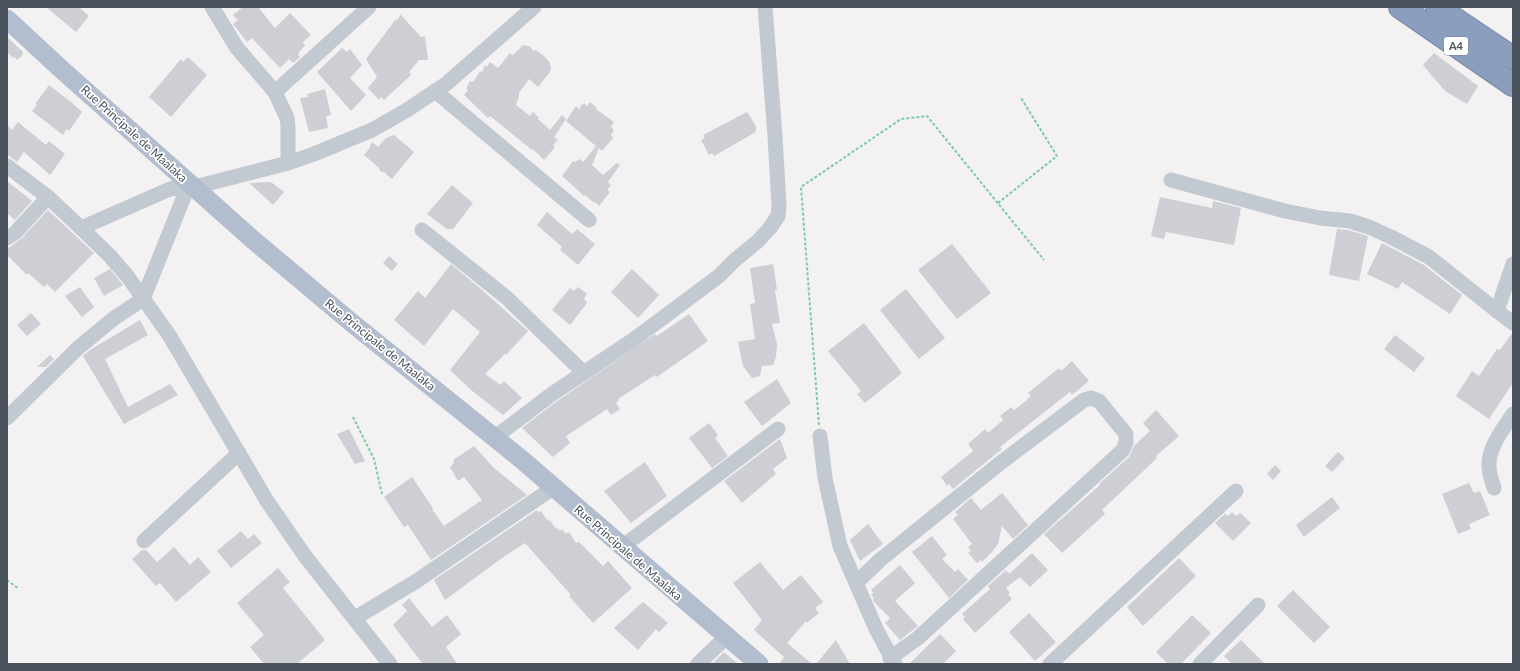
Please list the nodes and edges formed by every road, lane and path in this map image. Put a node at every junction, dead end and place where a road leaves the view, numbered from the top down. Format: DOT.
graph roads {
  1 [pos="212,7"];
  2 [pos="369,7"];
  3 [pos="534,7"];
  4 [pos="765,7"];
  5 [pos="1400,7"];
  6 [pos="1437,7"];
  7 [pos="7,18"];
  8 [pos="1513,58"];
  9 [pos="1513,85"];
  10 [pos="435,91"];
  11 [pos="275,92"];
  12 [pos="1021,98"];
  13 [pos="288,163"];
  14 [pos="7,166"];
  15 [pos="1171,180"];
  16 [pos="190,188"];
  17 [pos="48,197"];
  18 [pos="998,203"];
  19 [pos="589,220"];
  20 [pos="81,228"];
  21 [pos="422,230"];
  22 [pos="10,237"];
  23 [pos="1044,260"];
  24 [pos="1513,264"];
  25 [pos="143,299"];
  26 [pos="1497,311"];
  27 [pos="1513,323"];
  28 [pos="584,372"];
  29 [pos="1513,414"];
  30 [pos="353,417"];
  31 [pos="7,418"];
  32 [pos="778,429"];
  33 [pos="820,436"];
  34 [pos="494,438"];
  35 [pos="239,453"];
  36 [pos="553,488"];
  37 [pos="1494,488"];
  38 [pos="1236,491"];
  39 [pos="382,494"];
  40 [pos="144,541"];
  41 [pos="622,547"];
  42 [pos="7,580"];
  43 [pos="856,584"];
  44 [pos="19,589"];
  45 [pos="1258,605"];
  46 [pos="355,618"];
  47 [pos="726,637"];
  48 [pos="892,661"];
  49 [pos="390,664"];
  50 [pos="698,664"];
  51 [pos="758,664"];
  52 [pos="1050,664"];
  53 [pos="1200,664"];
  1 -- 11 [label="street"];
  2 -- 11 [label="street"];
  3 -- 10 [label="street"];
  4 -- 28 [label="street"];
  5 -- 9 [label="highway, A4"];
  6 -- 8 [label="highway, A4"];
  7 -- 16 [label="main road, Rue Principale de Maalaka"];
  10 -- 13 [label="street"];
  10 -- 19 [label="street"];
  11 -- 13 [label="street"];
  12 -- 18 [label="path"];
  13 -- 16 [label="street"];
  14 -- 17 [label="street"];
  15 -- 26 [label="street"];
  16 -- 20 [label="street"];
  16 -- 25 [label="street"];
  16 -- 34 [label="main road, Rue Principale de Maalaka"];
  17 -- 20 [label="street"];
  17 -- 22 [label="street"];
  18 -- 23 [label="path"];
  18 -- 33 [label="path"];
  20 -- 25 [label="street"];
  21 -- 28 [label="street"];
  24 -- 26 [label="street"];
  25 -- 31 [label="street"];
  25 -- 35 [label="street"];
  26 -- 27 [label="street"];
  28 -- 34 [label="street"];
  29 -- 37 [label="street"];
  30 -- 39 [label="path"];
  32 -- 41 [label="street"];
  33 -- 43 [label="street"];
  34 -- 36 [label="main road, Rue Principale de Maalaka"];
  35 -- 40 [label="street"];
  35 -- 46 [label="street"];
  36 -- 41 [label="main road, Rue Principale de Maalaka"];
  36 -- 46 [label="street"];
  38 -- 52 [label="street"];
  41 -- 47 [label="main road, Rue Principale de Maalaka"];
  42 -- 44 [label="path"];
  43 -- 48 [label="street"];
  43 -- 48 [label="street"];
  45 -- 53 [label="street"];
  46 -- 49 [label="street"];
  47 -- 50 [label="street"];
  47 -- 51 [label="main road, Rue Principale de Maalaka"];
}
